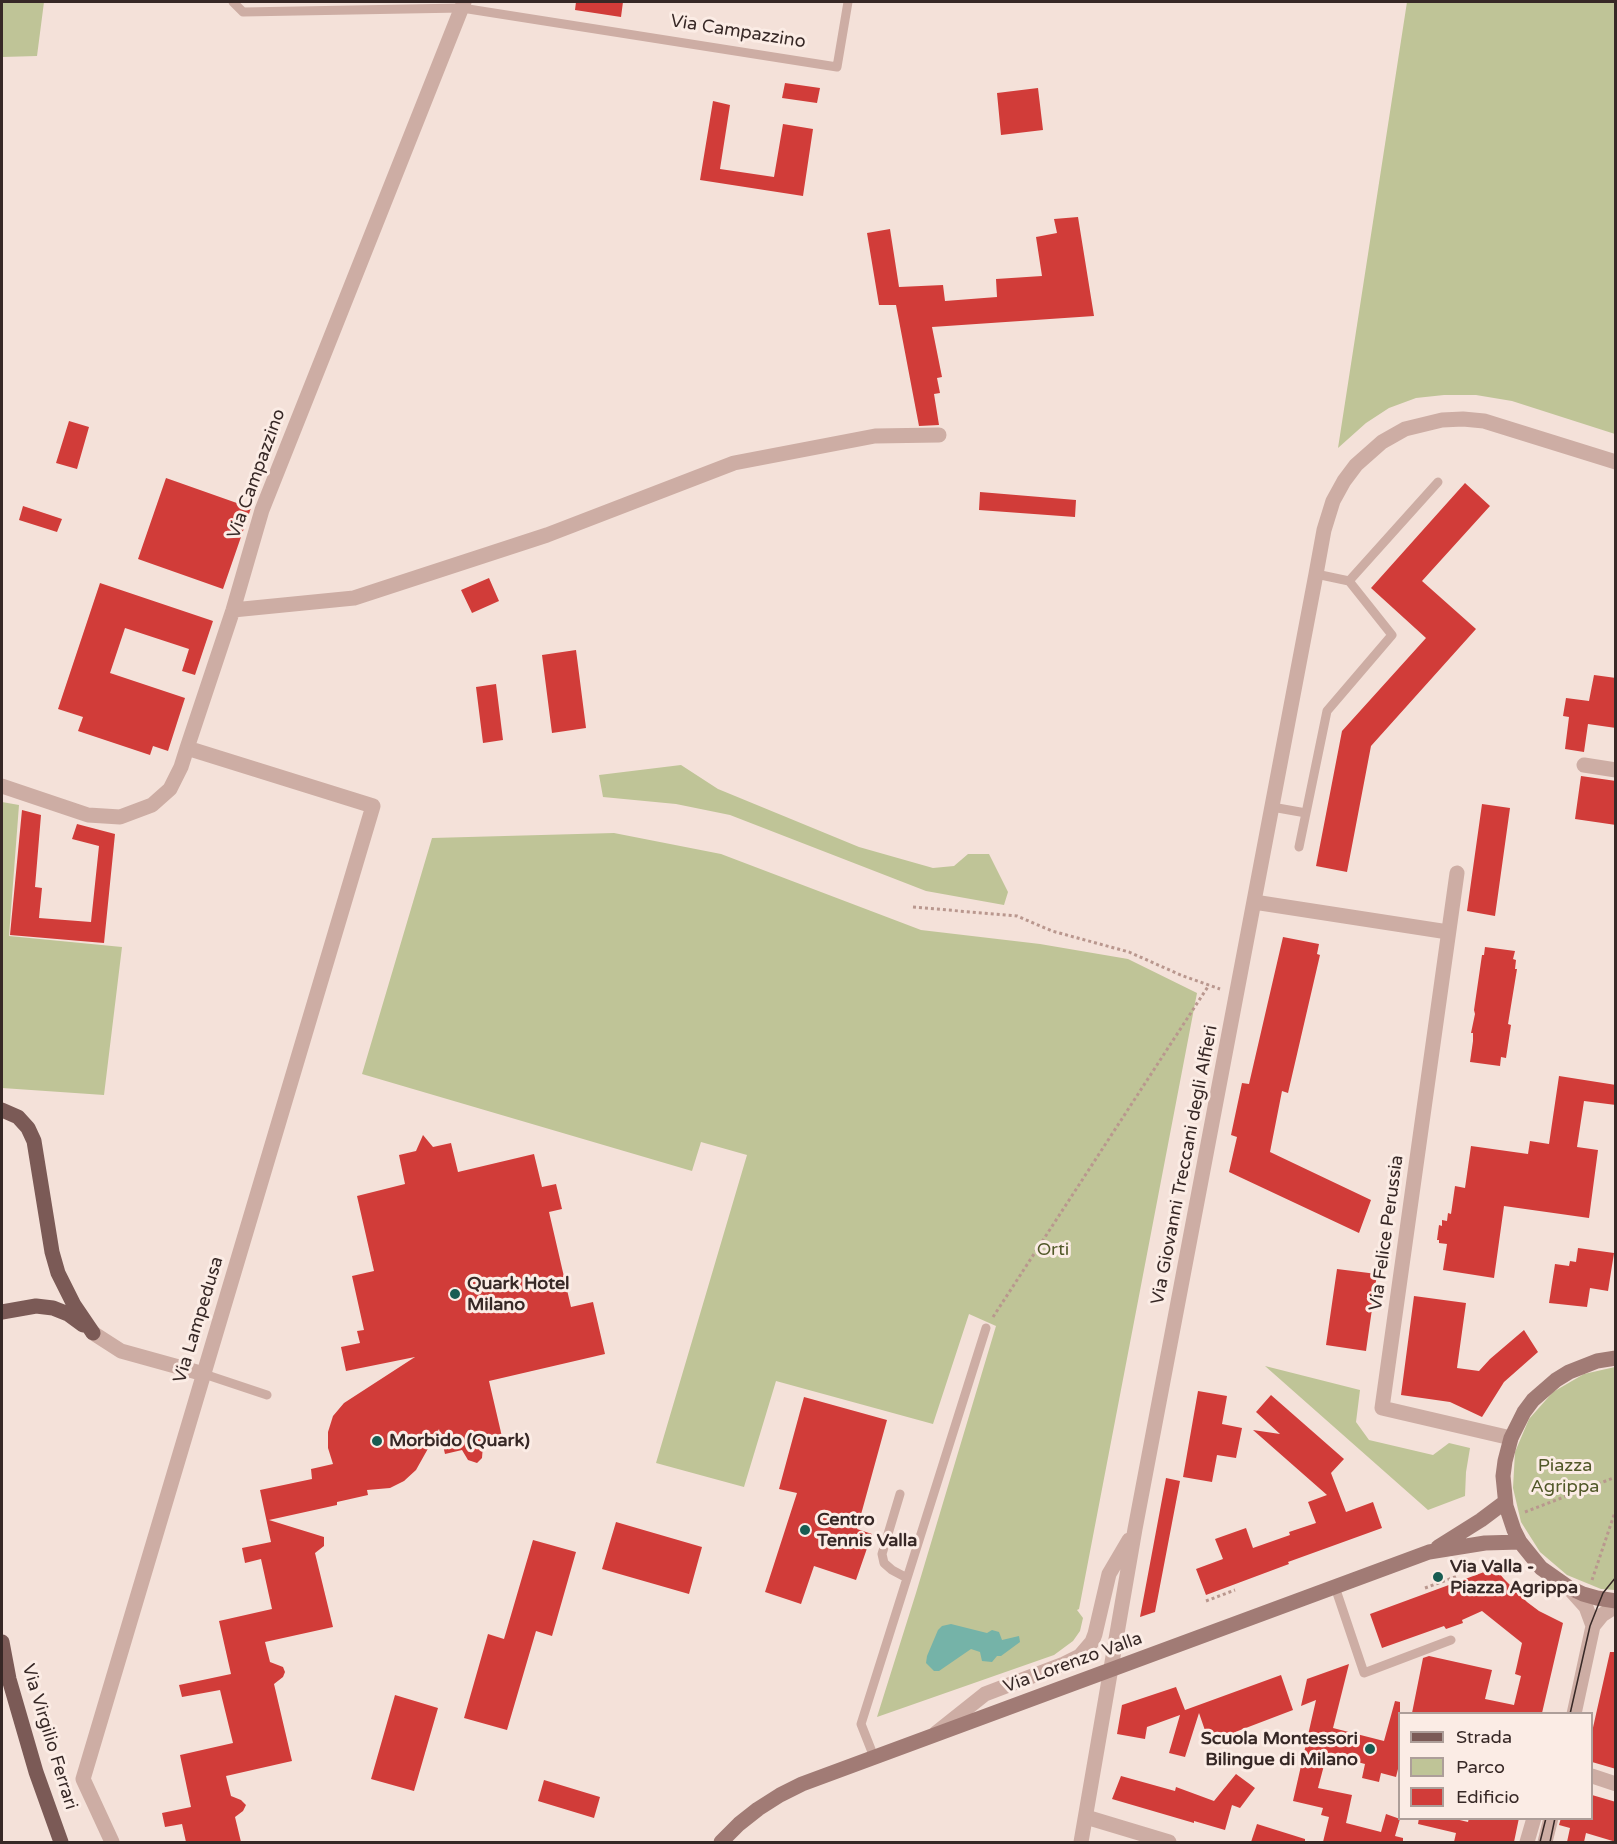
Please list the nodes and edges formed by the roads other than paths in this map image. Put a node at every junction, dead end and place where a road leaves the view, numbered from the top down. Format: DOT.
graph roads {
  1 [pos="233,2"];
  2 [pos="848,2"];
  3 [pos="463,5"];
  4 [pos="939,435"];
  5 [pos="1616,462"];
  6 [pos="1438,482"];
  7 [pos="1316,574"];
  8 [pos="1349,581"];
  9 [pos="233,610"];
  10 [pos="187,748"];
  11 [pos="1584,765"];
  12 [pos="1616,770"];
  13 [pos="2,786"];
  14 [pos="1272,807"];
  15 [pos="1306,813"];
  16 [pos="1299,847"];
  17 [pos="1457,873"];
  18 [pos="1254,902"];
  19 [pos="1448,932"];
  20 [pos="2,1110"];
  21 [pos="2,1312"];
  22 [pos="986,1328"];
  23 [pos="93,1333"];
  24 [pos="1616,1358"];
  25 [pos="204,1374"];
  26 [pos="267,1395"];
  27 [pos="1510,1438"];
  28 [pos="900,1494"];
  29 [pos="1505,1502"];
  30 [pos="1135,1529"];
  31 [pos="1520,1542"];
  32 [pos="1429,1552"];
  33 [pos="907,1578"];
  34 [pos="1335,1587"];
  35 [pos="1568,1587"];
  36 [pos="1616,1601"];
  37 [pos="1616,1606"];
  38 [pos="1593,1626"];
  39 [pos="1451,1640"];
  40 [pos="2,1642"];
  41 [pos="1111,1670"];
  42 [pos="1574,1712"];
  43 [pos="934,1735"];
  44 [pos="874,1757"];
  45 [pos="1593,1776"];
  46 [pos="1616,1784"];
  47 [pos="1086,1817"];
  48 [pos="1533,1820"];
  49 [pos="1550,1820"];
  50 [pos="61,1842"];
  51 [pos="112,1842"];
  52 [pos="721,1842"];
  53 [pos="1081,1842"];
  54 [pos="1169,1842"];
  55 [pos="1527,1842"];
  56 [pos="1545,1842"];
  1 -- 3 [label="lane, Via Campazzino"];
  2 -- 3 [label="lane, Via Campazzino"];
  3 -- 9 [label="street, Via Campazzino"];
  4 -- 9 [label="street"];
  5 -- 7 [label="street, Via Giovanni Treccani degli Alfieri"];
  6 -- 8 [label="lane"];
  7 -- 8 [label="lane"];
  7 -- 14 [label="street, Via Giovanni Treccani degli Alfieri"];
  8 -- 15 [label="lane"];
  9 -- 10 [label="street, Via Campazzino"];
  10 -- 13 [label="street, Via Campazzino"];
  10 -- 25 [label="street, Via Lampedusa"];
  11 -- 12 [label="street"];
  14 -- 15 [label="lane"];
  14 -- 18 [label="street, Via Giovanni Treccani degli Alfieri"];
  15 -- 16 [label="lane"];
  17 -- 19 [label="street, Via Felice Perussia"];
  18 -- 19 [label="street"];
  18 -- 30 [label="street, Via Giovanni Treccani degli Alfieri"];
  19 -- 27 [label="street, Via Felice Perussia"];
  20 -- 23 [label="main road"];
  21 -- 23 [label="main road"];
  22 -- 33 [label="lane"];
  23 -- 25 [label="street"];
  24 -- 27 [label="main road"];
  25 -- 26 [label="lane"];
  25 -- 51 [label="street, Via Lampedusa"];
  27 -- 29 [label="main road"];
  28 -- 33 [label="lane"];
  29 -- 31 [label="main road"];
  29 -- 32 [label="main road, Via Lorenzo Valla"];
  30 -- 41 [label="street, Via Giovanni Treccani degli Alfieri"];
  30 -- 43 [label="street, Via Giovanni Treccani degli Alfieri"];
  31 -- 32 [label="main road, Via Lorenzo Valla"];
  31 -- 35 [label="main road"];
  32 -- 34 [label="main road, Via Lorenzo Valla"];
  33 -- 44 [label="lane"];
  34 -- 39 [label="lane"];
  34 -- 41 [label="main road, Via Lorenzo Valla"];
  35 -- 36 [label="main road"];
  35 -- 38 [label="street"];
  37 -- 38 [label="street"];
  38 -- 42 [label="street"];
  40 -- 50 [label="main road, Via Virgilio Ferrari"];
  41 -- 43 [label="main road, Via Lorenzo Valla"];
  41 -- 47 [label="street, Via Giovanni Treccani degli Alfieri"];
  43 -- 44 [label="main road, Via Lorenzo Valla"];
  44 -- 52 [label="main road, Via Lorenzo Valla"];
  45 -- 46 [label="street"];
  47 -- 53 [label="street, Via Giovanni Treccani degli Alfieri"];
  47 -- 54 [label="street"];
  48 -- 55 [label="street"];
  49 -- 56 [label="street"];
}
